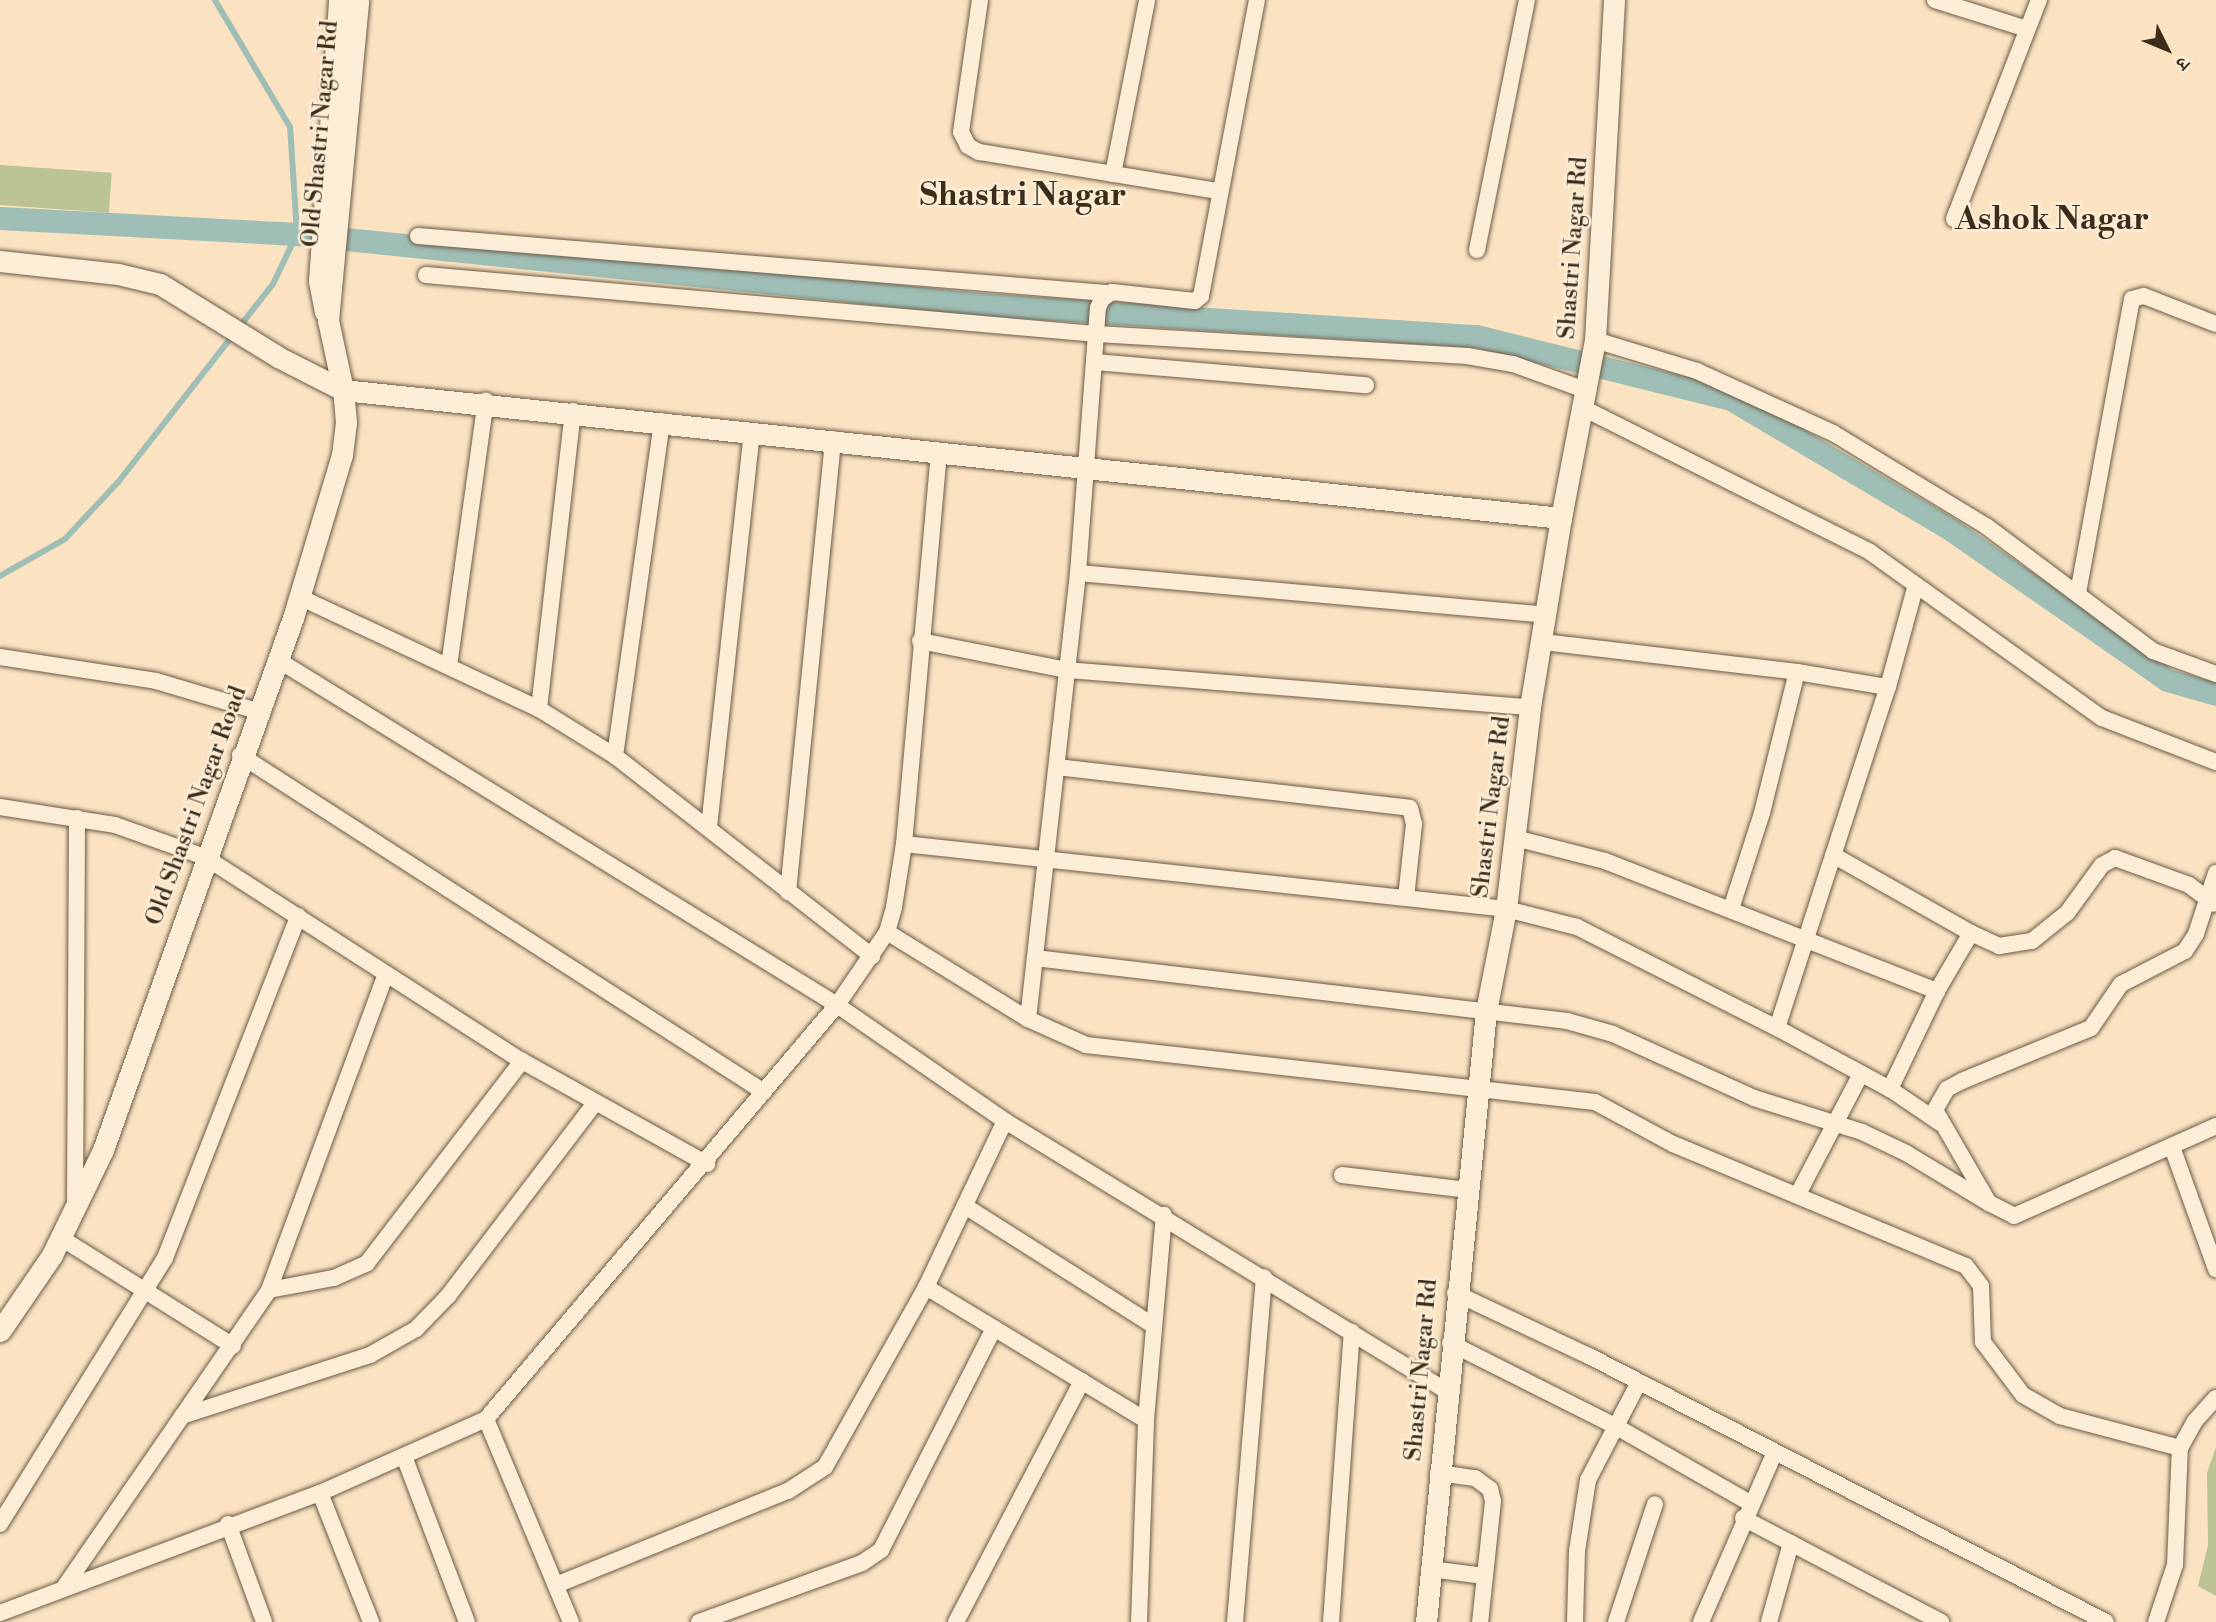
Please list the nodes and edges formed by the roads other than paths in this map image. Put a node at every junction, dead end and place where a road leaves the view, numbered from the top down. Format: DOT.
graph roads {
  1 [pos="339,0"];
  2 [pos="358,0"];
  3 [pos="980,0"];
  4 [pos="1147,0"];
  5 [pos="1257,0"];
  6 [pos="1527,0"];
  7 [pos="1614,0"];
  8 [pos="1935,0"];
  9 [pos="2039,0"];
  10 [pos="2027,29"];
  11 [pos="341,105"];
  12 [pos="1113,174"];
  13 [pos="1218,191"];
  14 [pos="1954,219"];
  15 [pos="418,236"];
  16 [pos="1477,250"];
  17 [pos="0,261"];
  18 [pos="426,275"];
  19 [pos="327,276"];
  20 [pos="1106,293"];
  21 [pos="1097,321"];
  22 [pos="2216,324"];
  23 [pos="1095,362"];
  24 [pos="1590,373"];
  25 [pos="1366,385"];
  26 [pos="343,390"];
  27 [pos="486,401"];
  28 [pos="573,411"];
  29 [pos="662,421"];
  30 [pos="752,432"];
  31 [pos="833,439"];
  32 [pos="939,452"];
  33 [pos="1088,470"];
  34 [pos="1561,518"];
  35 [pos="1078,573"];
  36 [pos="1915,588"];
  37 [pos="2078,593"];
  38 [pos="299,597"];
  39 [pos="1546,615"];
  40 [pos="920,641"];
  41 [pos="1543,642"];
  42 [pos="0,657"];
  43 [pos="278,660"];
  44 [pos="449,666"];
  45 [pos="1067,670"];
  46 [pos="1797,672"];
  47 [pos="2216,674"];
  48 [pos="1888,687"];
  49 [pos="1530,707"];
  50 [pos="540,709"];
  51 [pos="257,711"];
  52 [pos="240,755"];
  53 [pos="615,756"];
  54 [pos="2216,762"];
  55 [pos="1057,767"];
  56 [pos="0,807"];
  57 [pos="77,818"];
  58 [pos="709,827"];
  59 [pos="1515,838"];
  60 [pos="904,844"];
  61 [pos="1833,855"];
  62 [pos="205,857"];
  63 [pos="1045,859"];
  64 [pos="2216,873"];
  65 [pos="789,892"];
  66 [pos="1406,898"];
  67 [pos="2211,902"];
  68 [pos="1506,909"];
  69 [pos="1731,909"];
  70 [pos="298,916"];
  71 [pos="887,932"];
  72 [pos="1971,933"];
  73 [pos="1808,940"];
  74 [pos="872,956"];
  75 [pos="1035,958"];
  76 [pos="386,974"];
  77 [pos="1937,991"];
  78 [pos="837,1005"];
  79 [pos="1486,1011"];
  80 [pos="1028,1019"];
  81 [pos="1777,1028"];
  82 [pos="522,1061"];
  83 [pos="1861,1074"];
  84 [pos="1890,1089"];
  85 [pos="764,1092"];
  86 [pos="1475,1092"];
  87 [pos="595,1103"];
  88 [pos="1005,1121"];
  89 [pos="1835,1122"];
  90 [pos="1940,1123"];
  91 [pos="2216,1126"];
  92 [pos="2172,1147"];
  93 [pos="707,1164"];
  94 [pos="1342,1175"];
  95 [pos="1468,1189"];
  96 [pos="1798,1194"];
  97 [pos="1989,1203"];
  98 [pos="965,1206"];
  99 [pos="75,1212"];
  100 [pos="1164,1215"];
  101 [pos="61,1238"];
  102 [pos="2216,1269"];
  103 [pos="1264,1277"];
  104 [pos="926,1287"];
  105 [pos="269,1290"];
  106 [pos="146,1292"];
  107 [pos="1453,1316"];
  108 [pos="1154,1326"];
  109 [pos="994,1328"];
  110 [pos="0,1331"];
  111 [pos="1352,1332"];
  112 [pos="233,1346"];
  113 [pos="1082,1381"];
  114 [pos="1445,1390"];
  115 [pos="1631,1396"];
  116 [pos="2216,1398"];
  117 [pos="182,1416"];
  118 [pos="486,1419"];
  119 [pos="1146,1420"];
  120 [pos="1615,1426"];
  121 [pos="2180,1448"];
  122 [pos="1774,1454"];
  123 [pos="405,1459"];
  124 [pos="1438,1473"];
  125 [pos="320,1493"];
  126 [pos="1750,1503"];
  127 [pos="1655,1504"];
  128 [pos="1743,1518"];
  129 [pos="0,1524"];
  130 [pos="228,1524"];
  131 [pos="1791,1543"];
  132 [pos="1430,1569"];
  133 [pos="1485,1576"];
  134 [pos="556,1585"];
  135 [pos="65,1586"];
  136 [pos="0,1613"];
  137 [pos="258,1620"];
  138 [pos="371,1622"];
  139 [pos="467,1622"];
  140 [pos="571,1622"];
  141 [pos="699,1622"];
  142 [pos="956,1622"];
  143 [pos="1139,1622"];
  144 [pos="1234,1622"];
  145 [pos="1331,1622"];
  146 [pos="1426,1622"];
  147 [pos="1480,1622"];
  148 [pos="1575,1622"];
  149 [pos="1616,1622"];
  150 [pos="1701,1622"];
  151 [pos="1769,1622"];
  152 [pos="1941,1622"];
  153 [pos="2106,1622"];
  154 [pos="2157,1622"];
  1 -- 11 [label="street"];
  2 -- 11 [label="street, Old Shastri Nagar Rd"];
  3 -- 12 [label="street"];
  4 -- 12 [label="street"];
  5 -- 13 [label="street"];
  6 -- 16 [label="street"];
  7 -- 24 [label="street, Shastri Nagar Rd"];
  8 -- 10 [label="street"];
  9 -- 10 [label="street"];
  10 -- 14 [label="street"];
  11 -- 19 [label="street, Old Shastri Nagar Rd"];
  12 -- 13 [label="street"];
  13 -- 20 [label="street"];
  15 -- 20 [label="street"];
  17 -- 26 [label="street"];
  18 -- 21 [label="street"];
  19 -- 26 [label="street, Old Shastri Nagar Road"];
  20 -- 21 [label="street"];
  21 -- 23 [label="street"];
  21 -- 24 [label="street"];
  22 -- 37 [label="street"];
  23 -- 25 [label="street"];
  23 -- 33 [label="street"];
  24 -- 34 [label="street, Shastri Nagar Rd"];
  24 -- 36 [label="street"];
  24 -- 37 [label="street"];
  26 -- 27 [label="street"];
  26 -- 38 [label="street, Old Shastri Nagar Road"];
  27 -- 28 [label="street"];
  27 -- 44 [label="street"];
  28 -- 29 [label="street"];
  28 -- 50 [label="street"];
  29 -- 30 [label="street"];
  29 -- 53 [label="street"];
  30 -- 31 [label="street"];
  30 -- 58 [label="street"];
  31 -- 32 [label="street"];
  31 -- 65 [label="street"];
  32 -- 33 [label="street"];
  32 -- 40 [label="street"];
  33 -- 34 [label="street"];
  33 -- 35 [label="street"];
  34 -- 39 [label="street, Shastri Nagar Rd"];
  35 -- 39 [label="street"];
  35 -- 45 [label="street"];
  36 -- 48 [label="street"];
  36 -- 54 [label="street"];
  37 -- 47 [label="street"];
  38 -- 43 [label="street, Old Shastri Nagar Road"];
  38 -- 44 [label="street"];
  39 -- 41 [label="street, Shastri Nagar Rd"];
  40 -- 45 [label="street"];
  40 -- 60 [label="street"];
  41 -- 46 [label="street"];
  41 -- 49 [label="street, Shastri Nagar Rd"];
  42 -- 51 [label="street"];
  43 -- 51 [label="street, Old Shastri Nagar Road"];
  43 -- 78 [label="street"];
  44 -- 50 [label="street"];
  45 -- 49 [label="street"];
  45 -- 55 [label="street"];
  46 -- 48 [label="street"];
  46 -- 69 [label="street"];
  48 -- 61 [label="street"];
  49 -- 59 [label="street, Shastri Nagar Rd"];
  50 -- 53 [label="street"];
  51 -- 52 [label="street, Old Shastri Nagar Road"];
  52 -- 62 [label="street, Old Shastri Nagar Road"];
  52 -- 85 [label="street"];
  53 -- 58 [label="street"];
  55 -- 63 [label="street"];
  55 -- 66 [label="street"];
  56 -- 57 [label="street"];
  57 -- 62 [label="street"];
  57 -- 99 [label="street"];
  58 -- 65 [label="street"];
  59 -- 68 [label="street, Shastri Nagar Rd"];
  59 -- 69 [label="street"];
  60 -- 63 [label="street"];
  60 -- 71 [label="street"];
  61 -- 72 [label="street"];
  61 -- 73 [label="street"];
  62 -- 70 [label="street"];
  62 -- 99 [label="street, Old Shastri Nagar Road"];
  63 -- 66 [label="street"];
  63 -- 75 [label="street"];
  64 -- 67 [label="street"];
  65 -- 74 [label="street"];
  66 -- 68 [label="street"];
  67 -- 72 [label="street"];
  67 -- 90 [label="street"];
  68 -- 79 [label="street, Shastri Nagar Rd"];
  68 -- 81 [label="street"];
  69 -- 73 [label="street"];
  70 -- 76 [label="street"];
  70 -- 106 [label="street"];
  71 -- 74 [label="street"];
  71 -- 80 [label="street"];
  72 -- 77 [label="street"];
  73 -- 77 [label="street"];
  73 -- 81 [label="street"];
  74 -- 78 [label="street"];
  75 -- 79 [label="street"];
  75 -- 80 [label="street"];
  76 -- 82 [label="street"];
  76 -- 105 [label="street"];
  77 -- 84 [label="street"];
  78 -- 85 [label="street"];
  78 -- 88 [label="street"];
  79 -- 86 [label="street, Shastri Nagar Rd"];
  79 -- 89 [label="street"];
  80 -- 86 [label="street"];
  81 -- 83 [label="street"];
  82 -- 87 [label="street"];
  82 -- 105 [label="street"];
  83 -- 84 [label="street"];
  83 -- 89 [label="street"];
  84 -- 90 [label="street"];
  85 -- 93 [label="street"];
  86 -- 95 [label="street, Shastri Nagar Rd"];
  86 -- 96 [label="street"];
  87 -- 93 [label="street"];
  87 -- 117 [label="street"];
  88 -- 98 [label="street"];
  88 -- 100 [label="street"];
  89 -- 96 [label="street"];
  89 -- 97 [label="street"];
  90 -- 97 [label="street"];
  91 -- 92 [label="street"];
  92 -- 97 [label="street"];
  92 -- 102 [label="street"];
  93 -- 118 [label="street"];
  94 -- 95 [label="street"];
  95 -- 107 [label="street, Shastri Nagar Rd"];
  96 -- 121 [label="street"];
  98 -- 104 [label="street"];
  98 -- 108 [label="street"];
  99 -- 101 [label="street, Old Shastri Nagar Road"];
  100 -- 103 [label="street"];
  100 -- 108 [label="street"];
  101 -- 106 [label="street"];
  101 -- 110 [label="street, Old Shastri Nagar Road"];
  103 -- 111 [label="street"];
  103 -- 144 [label="street"];
  104 -- 109 [label="street"];
  104 -- 134 [label="street"];
  105 -- 112 [label="street"];
  106 -- 112 [label="street"];
  106 -- 129 [label="street"];
  107 -- 114 [label="street, Shastri Nagar Rd"];
  107 -- 115 [label="street"];
  107 -- 120 [label="street"];
  108 -- 119 [label="street"];
  109 -- 113 [label="street"];
  109 -- 141 [label="street"];
  111 -- 114 [label="street"];
  111 -- 145 [label="street"];
  112 -- 117 [label="street"];
  113 -- 119 [label="street"];
  113 -- 142 [label="street"];
  114 -- 124 [label="street, Shastri Nagar Rd"];
  115 -- 120 [label="street"];
  115 -- 122 [label="street"];
  116 -- 121 [label="street"];
  117 -- 135 [label="street"];
  118 -- 123 [label="street"];
  118 -- 134 [label="street"];
  119 -- 143 [label="street"];
  120 -- 126 [label="street"];
  120 -- 148 [label="street"];
  121 -- 154 [label="street"];
  122 -- 126 [label="street"];
  122 -- 153 [label="street"];
  123 -- 125 [label="street"];
  123 -- 139 [label="street"];
  124 -- 132 [label="street, Shastri Nagar Rd"];
  124 -- 133 [label="street"];
  125 -- 130 [label="street"];
  125 -- 138 [label="street"];
  126 -- 128 [label="street"];
  127 -- 149 [label="street"];
  128 -- 131 [label="street"];
  128 -- 150 [label="street"];
  130 -- 135 [label="street"];
  130 -- 137 [label="street"];
  131 -- 151 [label="street"];
  131 -- 152 [label="street"];
  132 -- 133 [label="street"];
  132 -- 146 [label="street, Shastri Nagar Rd"];
  133 -- 147 [label="street"];
  134 -- 140 [label="street"];
  135 -- 136 [label="street"];
}
